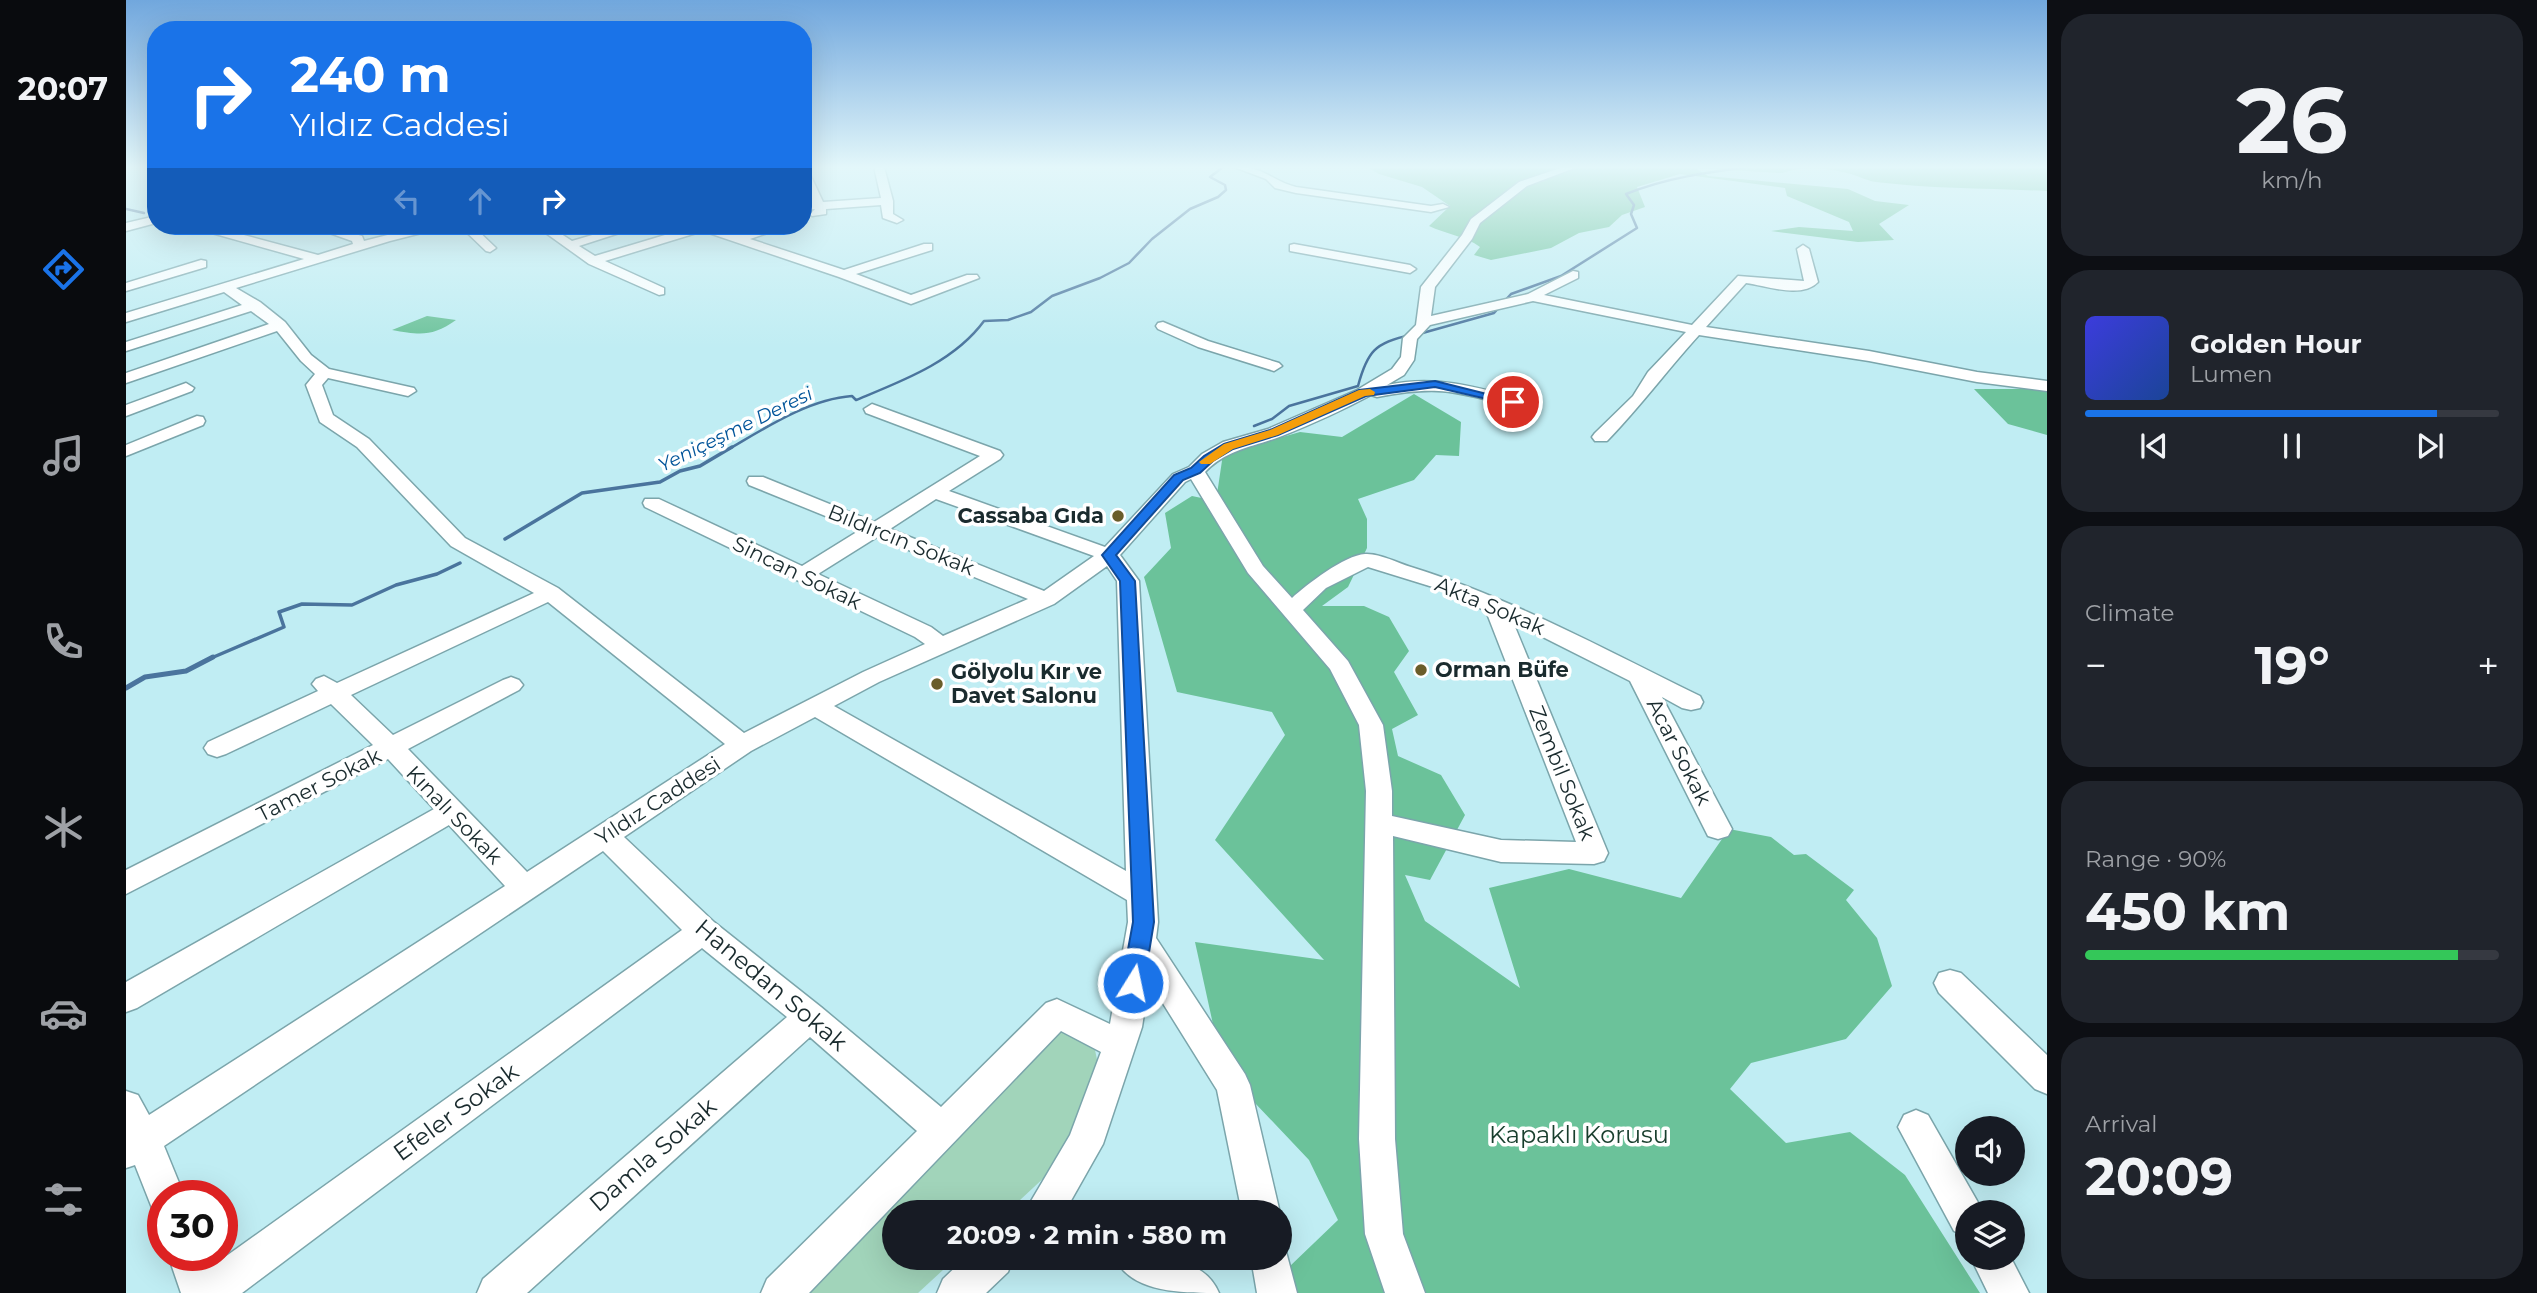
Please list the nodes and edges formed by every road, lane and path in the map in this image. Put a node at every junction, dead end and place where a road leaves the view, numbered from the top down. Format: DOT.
graph roads {
  1 [pos="1472,227"];
  2 [pos="230,235"];
  3 [pos="345,235"];
  4 [pos="393,235"];
  5 [pos="476,235"];
  6 [pos="559,235"];
  7 [pos="604,235"];
  8 [pos="679,235"];
  9 [pos="726,235"];
  10 [pos="751,235"];
  11 [pos="737,239"];
  12 [pos="570,245"];
  13 [pos="359,247"];
  14 [pos="928,247"];
  15 [pos="491,248"];
  16 [pos="1294,248"];
  17 [pos="1803,249"];
  18 [pos="317,260"];
  19 [pos="593,261"];
  20 [pos="201,264"];
  21 [pos="1410,269"];
  22 [pos="844,274"];
  23 [pos="1573,275"];
  24 [pos="972,278"];
  25 [pos="224,286"];
  26 [pos="126,287"];
  27 [pos="659,290"];
  28 [pos="1533,297"];
  29 [pos="255,305"];
  30 [pos="131,313"];
  31 [pos="1423,322"];
  32 [pos="280,325"];
  33 [pos="1163,326"];
  34 [pos="1696,330"];
  35 [pos="126,347"];
  36 [pos="1274,366"];
  37 [pos="324,373"];
  38 [pos="126,378"];
  39 [pos="2047,386"];
  40 [pos="186,388"];
  41 [pos="408,390"];
  42 [pos="1363,393"];
  43 [pos="872,409"];
  44 [pos="126,411"];
  45 [pos="197,421"];
  46 [pos="1503,421"];
  47 [pos="1601,437"];
  48 [pos="126,451"];
  49 [pos="1195,471"];
  50 [pos="756,481"];
  51 [pos="933,492"];
  52 [pos="652,503"];
  53 [pos="873,529"];
  54 [pos="1109,555"];
  55 [pos="801,576"];
  56 [pos="550,593"];
  57 [pos="1046,599"];
  58 [pos="1495,606"];
  59 [pos="1291,610"];
  60 [pos="941,646"];
  61 [pos="1639,676"];
  62 [pos="511,685"];
  63 [pos="329,689"];
  64 [pos="1691,702"];
  65 [pos="815,706"];
  66 [pos="742,744"];
  67 [pos="217,748"];
  68 [pos="392,748"];
  69 [pos="450,812"];
  70 [pos="1378,823"];
  71 [pos="1718,829"];
  72 [pos="605,836"];
  73 [pos="126,883"];
  74 [pos="524,887"];
  75 [pos="1142,894"];
  76 [pos="703,931"];
  77 [pos="1140,940"];
  78 [pos="1950,983"];
  79 [pos="126,998"];
  80 [pos="810,1017"];
  81 [pos="1119,1045"];
  82 [pos="2047,1078"];
  83 [pos="126,1107"];
  84 [pos="1916,1127"];
  85 [pos="941,1129"];
  86 [pos="135,1146"];
  87 [pos="156,1180"];
  88 [pos="1052,1200"];
  89 [pos="1258,1200"];
  90 [pos="1957,1200"];
  91 [pos="981,1270"];
  92 [pos="1156,1270"];
  93 [pos="1273,1270"];
  94 [pos="1997,1270"];
  95 [pos="193,1271"];
  96 [pos="201,1293"];
  97 [pos="209,1293"];
  98 [pos="496,1293"];
  99 [pos="781,1293"];
  100 [pos="957,1293"];
  101 [pos="1199,1293"];
  102 [pos="1278,1293"];
  103 [pos="1405,1293"];
  104 [pos="2009,1293"];
  1 -- 31 [label="street"];
  2 -- 18 [label="street"];
  3 -- 13 [label="street"];
  4 -- 13 [label="street"];
  5 -- 15 [label="street"];
  6 -- 12 [label="street"];
  7 -- 12 [label="street"];
  8 -- 19 [label="street"];
  9 -- 11 [label="street"];
  10 -- 11 [label="street"];
  11 -- 22 [label="street"];
  12 -- 19 [label="street"];
  13 -- 18 [label="street"];
  14 -- 22 [label="street"];
  16 -- 21 [label="street"];
  17 -- 34 [label="street"];
  18 -- 25 [label="street"];
  19 -- 27 [label="street"];
  20 -- 26 [label="street"];
  22 -- 24 [label="street"];
  23 -- 28 [label="street"];
  25 -- 29 [label="street"];
  25 -- 30 [label="street"];
  28 -- 31 [label="street"];
  28 -- 34 [label="street"];
  29 -- 32 [label="street"];
  29 -- 35 [label="street"];
  31 -- 42 [label="street"];
  32 -- 37 [label="street"];
  32 -- 38 [label="street"];
  33 -- 36 [label="street"];
  34 -- 39 [label="street"];
  34 -- 47 [label="street"];
  37 -- 41 [label="street"];
  37 -- 56 [label="street"];
  40 -- 44 [label="street"];
  42 -- 46 [label="street"];
  42 -- 49 [label="street, Yıldız Caddesi"];
  43 -- 51 [label="street"];
  45 -- 48 [label="street"];
  49 -- 54 [label="street, Yıldız Caddesi"];
  49 -- 59 [label="street"];
  50 -- 53 [label="street, Bıldırcın Sokak"];
  51 -- 53 [label="street"];
  51 -- 54 [label="street"];
  52 -- 55 [label="street, Sincan Sokak"];
  53 -- 55 [label="street"];
  53 -- 57 [label="street, Bıldırcın Sokak"];
  54 -- 57 [label="street, Yıldız Caddesi"];
  54 -- 75 [label="street"];
  55 -- 60 [label="street, Sincan Sokak"];
  56 -- 63 [label="street"];
  56 -- 66 [label="street"];
  57 -- 60 [label="street, Yıldız Caddesi"];
  58 -- 59 [label="street, Akta Sokak"];
  58 -- 61 [label="street, Akta Sokak"];
  58 -- 70 [label="street, Zembil Sokak"];
  59 -- 70 [label="street"];
  60 -- 65 [label="street, Yıldız Caddesi"];
  61 -- 64 [label="street, Akta Sokak"];
  61 -- 71 [label="street, Acar Sokak"];
  62 -- 68 [label="street, Tamer Sokak"];
  63 -- 67 [label="street"];
  63 -- 68 [label="street, Kınalı Sokak"];
  65 -- 66 [label="street, Yıldız Caddesi"];
  65 -- 75 [label="street"];
  66 -- 72 [label="street, Yıldız Caddesi"];
  68 -- 69 [label="street, Kınalı Sokak"];
  68 -- 73 [label="street, Tamer Sokak"];
  69 -- 74 [label="street, Kınalı Sokak"];
  69 -- 79 [label="street"];
  70 -- 103 [label="street"];
  72 -- 74 [label="street, Yıldız Caddesi"];
  72 -- 76 [label="street, Hanedan Sokak"];
  74 -- 86 [label="street, Yıldız Caddesi"];
  75 -- 77 [label="street"];
  76 -- 80 [label="street, Hanedan Sokak"];
  76 -- 97 [label="street, Efeler Sokak"];
  77 -- 81 [label="street"];
  77 -- 89 [label="street"];
  78 -- 82 [label="street"];
  80 -- 85 [label="street, Hanedan Sokak"];
  80 -- 98 [label="street, Damla Sokak"];
  81 -- 85 [label="street"];
  81 -- 88 [label="street"];
  83 -- 86 [label="street"];
  84 -- 90 [label="street"];
  85 -- 99 [label="street"];
  86 -- 87 [label="street"];
  91 -- 100 [label="street"];
  92 -- 101 [label="street"];
  93 -- 102 [label="street"];
  94 -- 104 [label="street"];
  95 -- 96 [label="street"];
}
